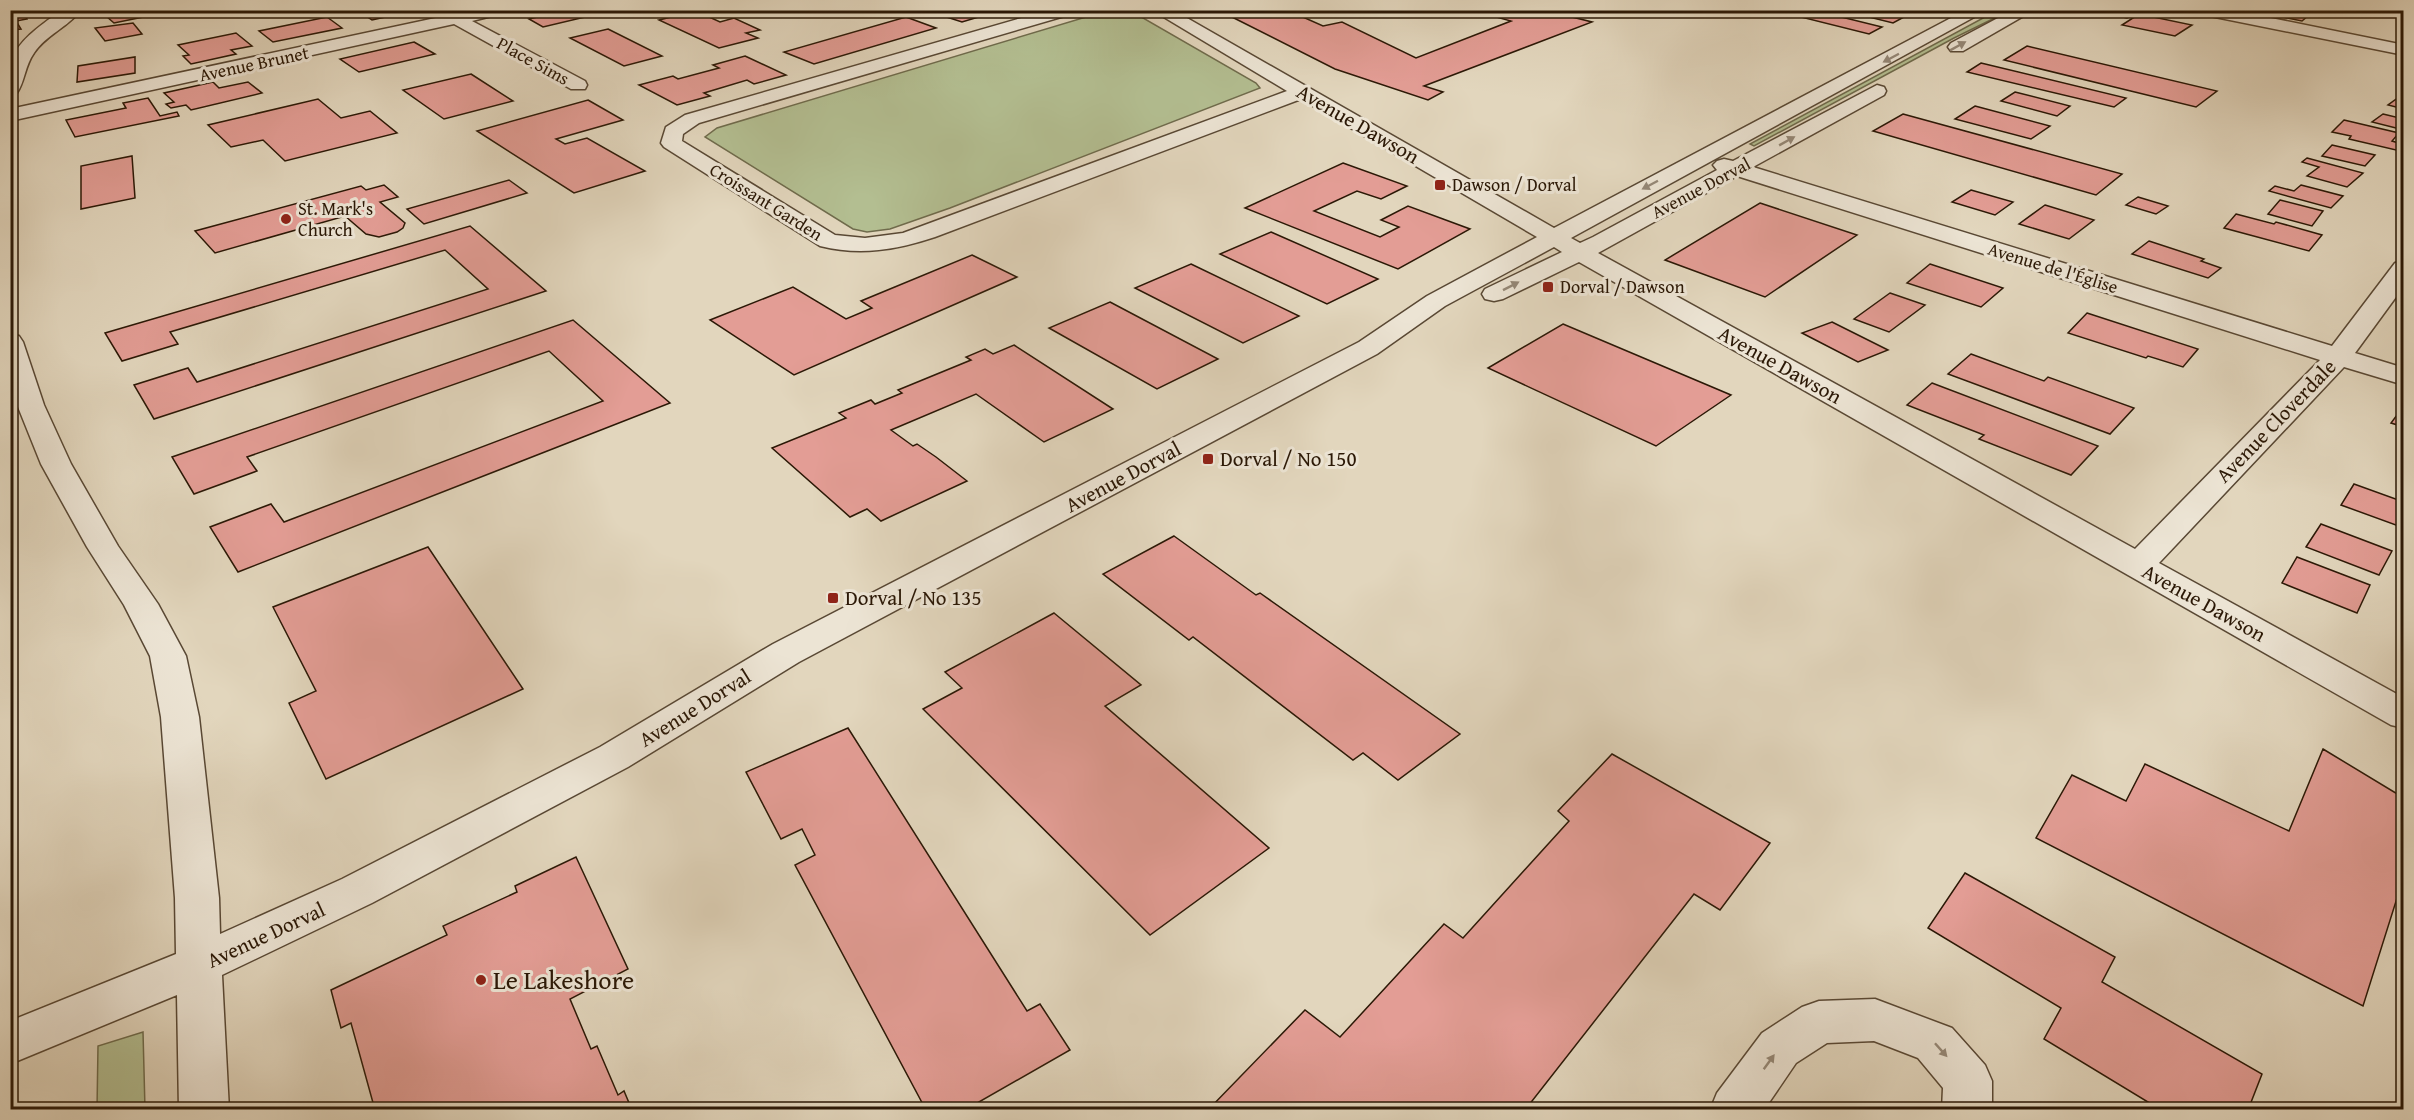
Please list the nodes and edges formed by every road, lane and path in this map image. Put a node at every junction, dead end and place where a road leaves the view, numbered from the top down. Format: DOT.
graph roads {
  1 [pos="73,10"];
  2 [pos="498,10"];
  3 [pos="1069,10"];
  4 [pos="1160,10"];
  5 [pos="1979,10"];
  6 [pos="2026,10"];
  7 [pos="2205,10"];
  8 [pos="458,20"];
  9 [pos="37,38"];
  10 [pos="10,43"];
  11 [pos="2403,50"];
  12 [pos="1940,56"];
  13 [pos="1890,84"];
  14 [pos="578,85"];
  15 [pos="10,89"];
  16 [pos="1302,92"];
  17 [pos="10,115"];
  18 [pos="1702,158"];
  19 [pos="1736,169"];
  20 [pos="1566,244"];
  21 [pos="2403,268"];
  22 [pos="10,342"];
  23 [pos="2338,357"];
  24 [pos="2403,377"];
  25 [pos="2138,565"];
  26 [pos="2403,715"];
  27 [pos="199,965"];
  28 [pos="10,1043"];
  29 [pos="204,1110"];
  30 [pos="1735,1110"];
  31 [pos="1967,1110"];
  1 -- 9 [label="street"];
  2 -- 8 [label="street, Avenue Brunet"];
  3 -- 16 [label="street, Croissant Garden"];
  4 -- 16 [label="street, Avenue Dawson"];
  5 -- 18 [label="street, Avenue Dorval, one-way"];
  12 -- 6 [label="street, one-way"];
  7 -- 11 [label="street"];
  8 -- 14 [label="street, Place Sims"];
  8 -- 17 [label="street, Avenue Brunet"];
  9 -- 10 [label="street"];
  9 -- 15 [label="street"];
  19 -- 13 [label="street, Avenue Dorval, one-way"];
  16 -- 20 [label="street, Avenue Dawson"];
  18 -- 19 [label="street, Avenue de l'Église"];
  18 -- 20 [label="street, Avenue Dorval, one-way"];
  19 -- 20 [label="street, Avenue Dorval"];
  19 -- 23 [label="street, Avenue de l'Église"];
  20 -- 25 [label="street, Avenue Dawson"];
  20 -- 27 [label="street, Avenue Dorval"];
  21 -- 23 [label="street, Avenue Cloverdale"];
  22 -- 27 [label="street"];
  23 -- 24 [label="street, Avenue de l'Église"];
  23 -- 25 [label="street, Avenue Cloverdale"];
  25 -- 26 [label="street, Avenue Dawson"];
  27 -- 28 [label="street, Avenue Dorval"];
  27 -- 29 [label="street"];
  30 -- 31 [label="street, one-way"];
}
